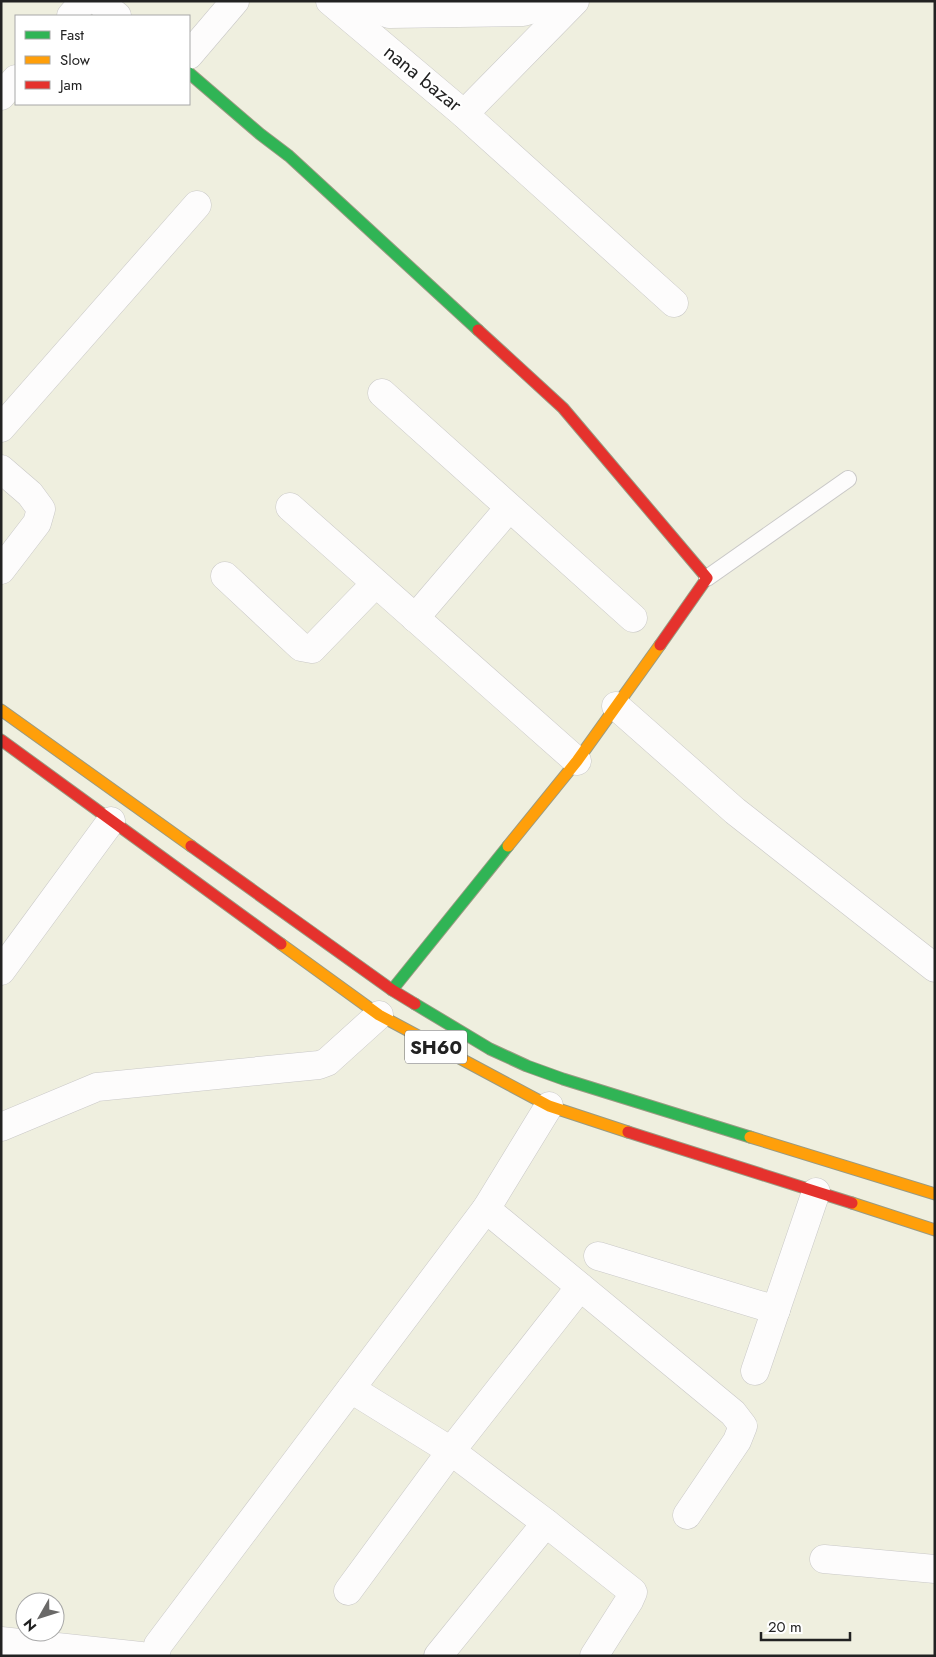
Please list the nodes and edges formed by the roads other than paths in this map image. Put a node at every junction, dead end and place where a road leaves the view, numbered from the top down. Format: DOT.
graph roads {
  1 [pos="84,1"];
  2 [pos="98,1"];
  3 [pos="235,1"];
  4 [pos="330,1"];
  5 [pos="355,1"];
  6 [pos="563,1"];
  7 [pos="575,1"];
  8 [pos="72,15"];
  9 [pos="116,15"];
  10 [pos="190,54"];
  11 [pos="190,74"];
  12 [pos="15,80"];
  13 [pos="1,96"];
  14 [pos="464,114"];
  15 [pos="197,206"];
  16 [pos="674,303"];
  17 [pos="382,393"];
  18 [pos="1,428"];
  19 [pos="1,469"];
  20 [pos="848,479"];
  21 [pos="290,507"];
  22 [pos="509,508"];
  23 [pos="1,570"];
  24 [pos="224,576"];
  25 [pos="707,578"];
  26 [pos="375,584"];
  27 [pos="415,618"];
  28 [pos="633,618"];
  29 [pos="616,706"];
  30 [pos="1,710"];
  31 [pos="1,740"];
  32 [pos="577,761"];
  33 [pos="111,822"];
  34 [pos="935,968"];
  35 [pos="1,971"];
  36 [pos="392,990"];
  37 [pos="379,1015"];
  38 [pos="549,1106"];
  39 [pos="1,1127"];
  40 [pos="816,1192"];
  41 [pos="935,1194"];
  42 [pos="486,1209"];
  43 [pos="935,1230"];
  44 [pos="598,1256"];
  45 [pos="580,1287"];
  46 [pos="776,1310"];
  47 [pos="755,1371"];
  48 [pos="351,1389"];
  49 [pos="451,1451"];
  50 [pos="687,1515"];
  51 [pos="546,1523"];
  52 [pos="824,1559"];
  53 [pos="935,1569"];
  54 [pos="348,1591"];
  55 [pos="1,1641"];
  56 [pos="142,1656"];
  57 [pos="155,1656"];
  58 [pos="438,1656"];
  59 [pos="594,1656"];
  1 -- 8 [label="street"];
  2 -- 9 [label="street"];
  3 -- 10 [label="street"];
  4 -- 14 [label="street, nana bazar"];
  5 -- 6 [label="street"];
  7 -- 14 [label="street, nana bazar"];
  11 -- 25 [label="main road"];
  12 -- 13 [label="street"];
  14 -- 16 [label="street"];
  15 -- 18 [label="street"];
  17 -- 22 [label="street"];
  19 -- 23 [label="street"];
  20 -- 25 [label="lane"];
  21 -- 26 [label="street"];
  22 -- 27 [label="street"];
  22 -- 28 [label="street"];
  24 -- 26 [label="street"];
  25 -- 29 [label="main road"];
  26 -- 27 [label="street"];
  27 -- 32 [label="street"];
  29 -- 32 [label="main road"];
  29 -- 34 [label="street"];
  30 -- 36 [label="main road, SH60"];
  31 -- 33 [label="main road, SH60"];
  32 -- 36 [label="main road"];
  33 -- 35 [label="street"];
  33 -- 37 [label="main road, SH60"];
  36 -- 41 [label="main road, SH60"];
  37 -- 38 [label="main road, SH60"];
  37 -- 39 [label="street"];
  38 -- 40 [label="main road, SH60"];
  38 -- 42 [label="street"];
  40 -- 43 [label="main road, SH60"];
  40 -- 46 [label="street"];
  42 -- 45 [label="street"];
  42 -- 48 [label="street"];
  44 -- 46 [label="street"];
  45 -- 49 [label="street"];
  45 -- 50 [label="street"];
  46 -- 47 [label="street"];
  48 -- 49 [label="street"];
  48 -- 57 [label="street"];
  49 -- 51 [label="street"];
  49 -- 54 [label="street"];
  51 -- 58 [label="street"];
  51 -- 59 [label="street"];
  52 -- 53 [label="street"];
  55 -- 56 [label="street"];
}
